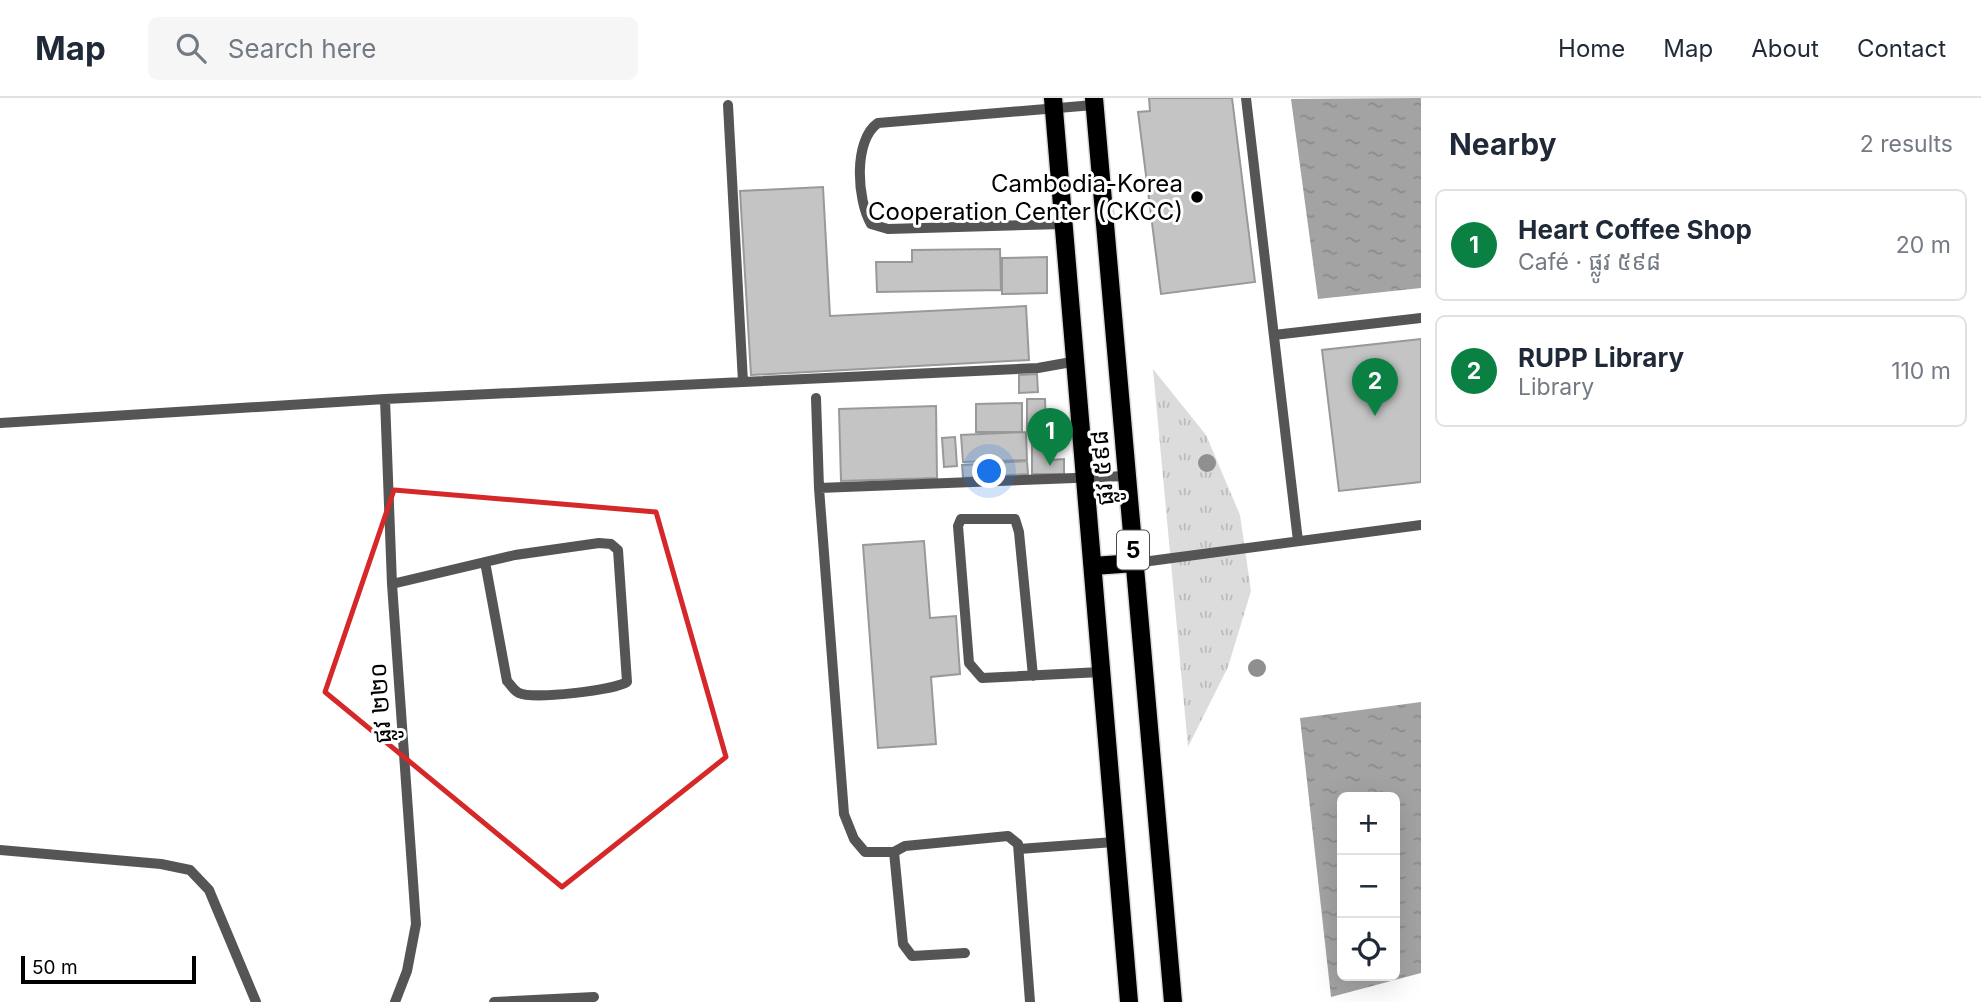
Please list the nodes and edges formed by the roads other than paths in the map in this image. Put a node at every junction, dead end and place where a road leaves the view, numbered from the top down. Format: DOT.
graph roads {
  1 [pos="1246,98"];
  2 [pos="1053,102"];
  3 [pos="1094,102"];
  4 [pos="728,105"];
  5 [pos="1064,224"];
  6 [pos="1421,318"];
  7 [pos="1274,335"];
  8 [pos="1077,361"];
  9 [pos="743,382"];
  10 [pos="816,398"];
  11 [pos="385,399"];
  12 [pos="0,423"];
  13 [pos="1127,476"];
  14 [pos="1085,477"];
  15 [pos="819,488"];
  16 [pos="1421,525"];
  17 [pos="1298,541"];
  18 [pos="485,562"];
  19 [pos="1135,563"];
  20 [pos="1093,566"];
  21 [pos="393,584"];
  22 [pos="1101,672"];
  23 [pos="1033,676"];
  24 [pos="1114,842"];
  25 [pos="1019,849"];
  26 [pos="0,850"];
  27 [pos="894,852"];
  28 [pos="965,953"];
  29 [pos="594,997"];
  30 [pos="256,1002"];
  31 [pos="395,1002"];
  32 [pos="494,1002"];
  33 [pos="1030,1002"];
  34 [pos="1129,1002"];
  35 [pos="1173,1002"];
  1 -- 7 [label="lane"];
  2 -- 3 [label="lane"];
  2 -- 5 [label="main road, ផ្លូវ ៥៩៨ / 5"];
  2 -- 5 [label="lane"];
  3 -- 13 [label="main road, ផ្លូវ ៥៩៨ / 5"];
  4 -- 9 [label="lane"];
  5 -- 8 [label="main road, ផ្លូវ ៥៩៨ / 5"];
  6 -- 7 [label="lane"];
  7 -- 17 [label="lane"];
  8 -- 9 [label="lane"];
  8 -- 14 [label="main road, ផ្លូវ ៥៩៨ / 5"];
  9 -- 11 [label="lane"];
  10 -- 15 [label="lane"];
  11 -- 12 [label="lane"];
  11 -- 21 [label="lane, ផ្លូវ ២២០"];
  13 -- 14 [label="lane"];
  13 -- 19 [label="main road, ផ្លូវ ៥៩៨ / 5"];
  14 -- 15 [label="lane"];
  14 -- 20 [label="main road, ផ្លូវ ៥៩៨ / 5"];
  15 -- 27 [label="lane"];
  16 -- 17 [label="lane"];
  17 -- 19 [label="lane"];
  18 -- 18 [label="lane"];
  18 -- 21 [label="lane"];
  19 -- 20 [label="main road"];
  19 -- 35 [label="main road, ផ្លូវ ៥៩៨ / 5"];
  20 -- 22 [label="main road, ផ្លូវ ៥៩៨ / 5"];
  21 -- 31 [label="lane, ផ្លូវ ២២០"];
  22 -- 23 [label="lane"];
  22 -- 24 [label="main road, ផ្លូវ ៥៩៨ / 5"];
  23 -- 23 [label="lane"];
  24 -- 25 [label="lane"];
  24 -- 34 [label="main road, ផ្លូវ ៥៩៨ / 5"];
  25 -- 27 [label="lane"];
  25 -- 33 [label="lane"];
  26 -- 30 [label="lane"];
  27 -- 28 [label="lane"];
  29 -- 32 [label="lane"];
}
